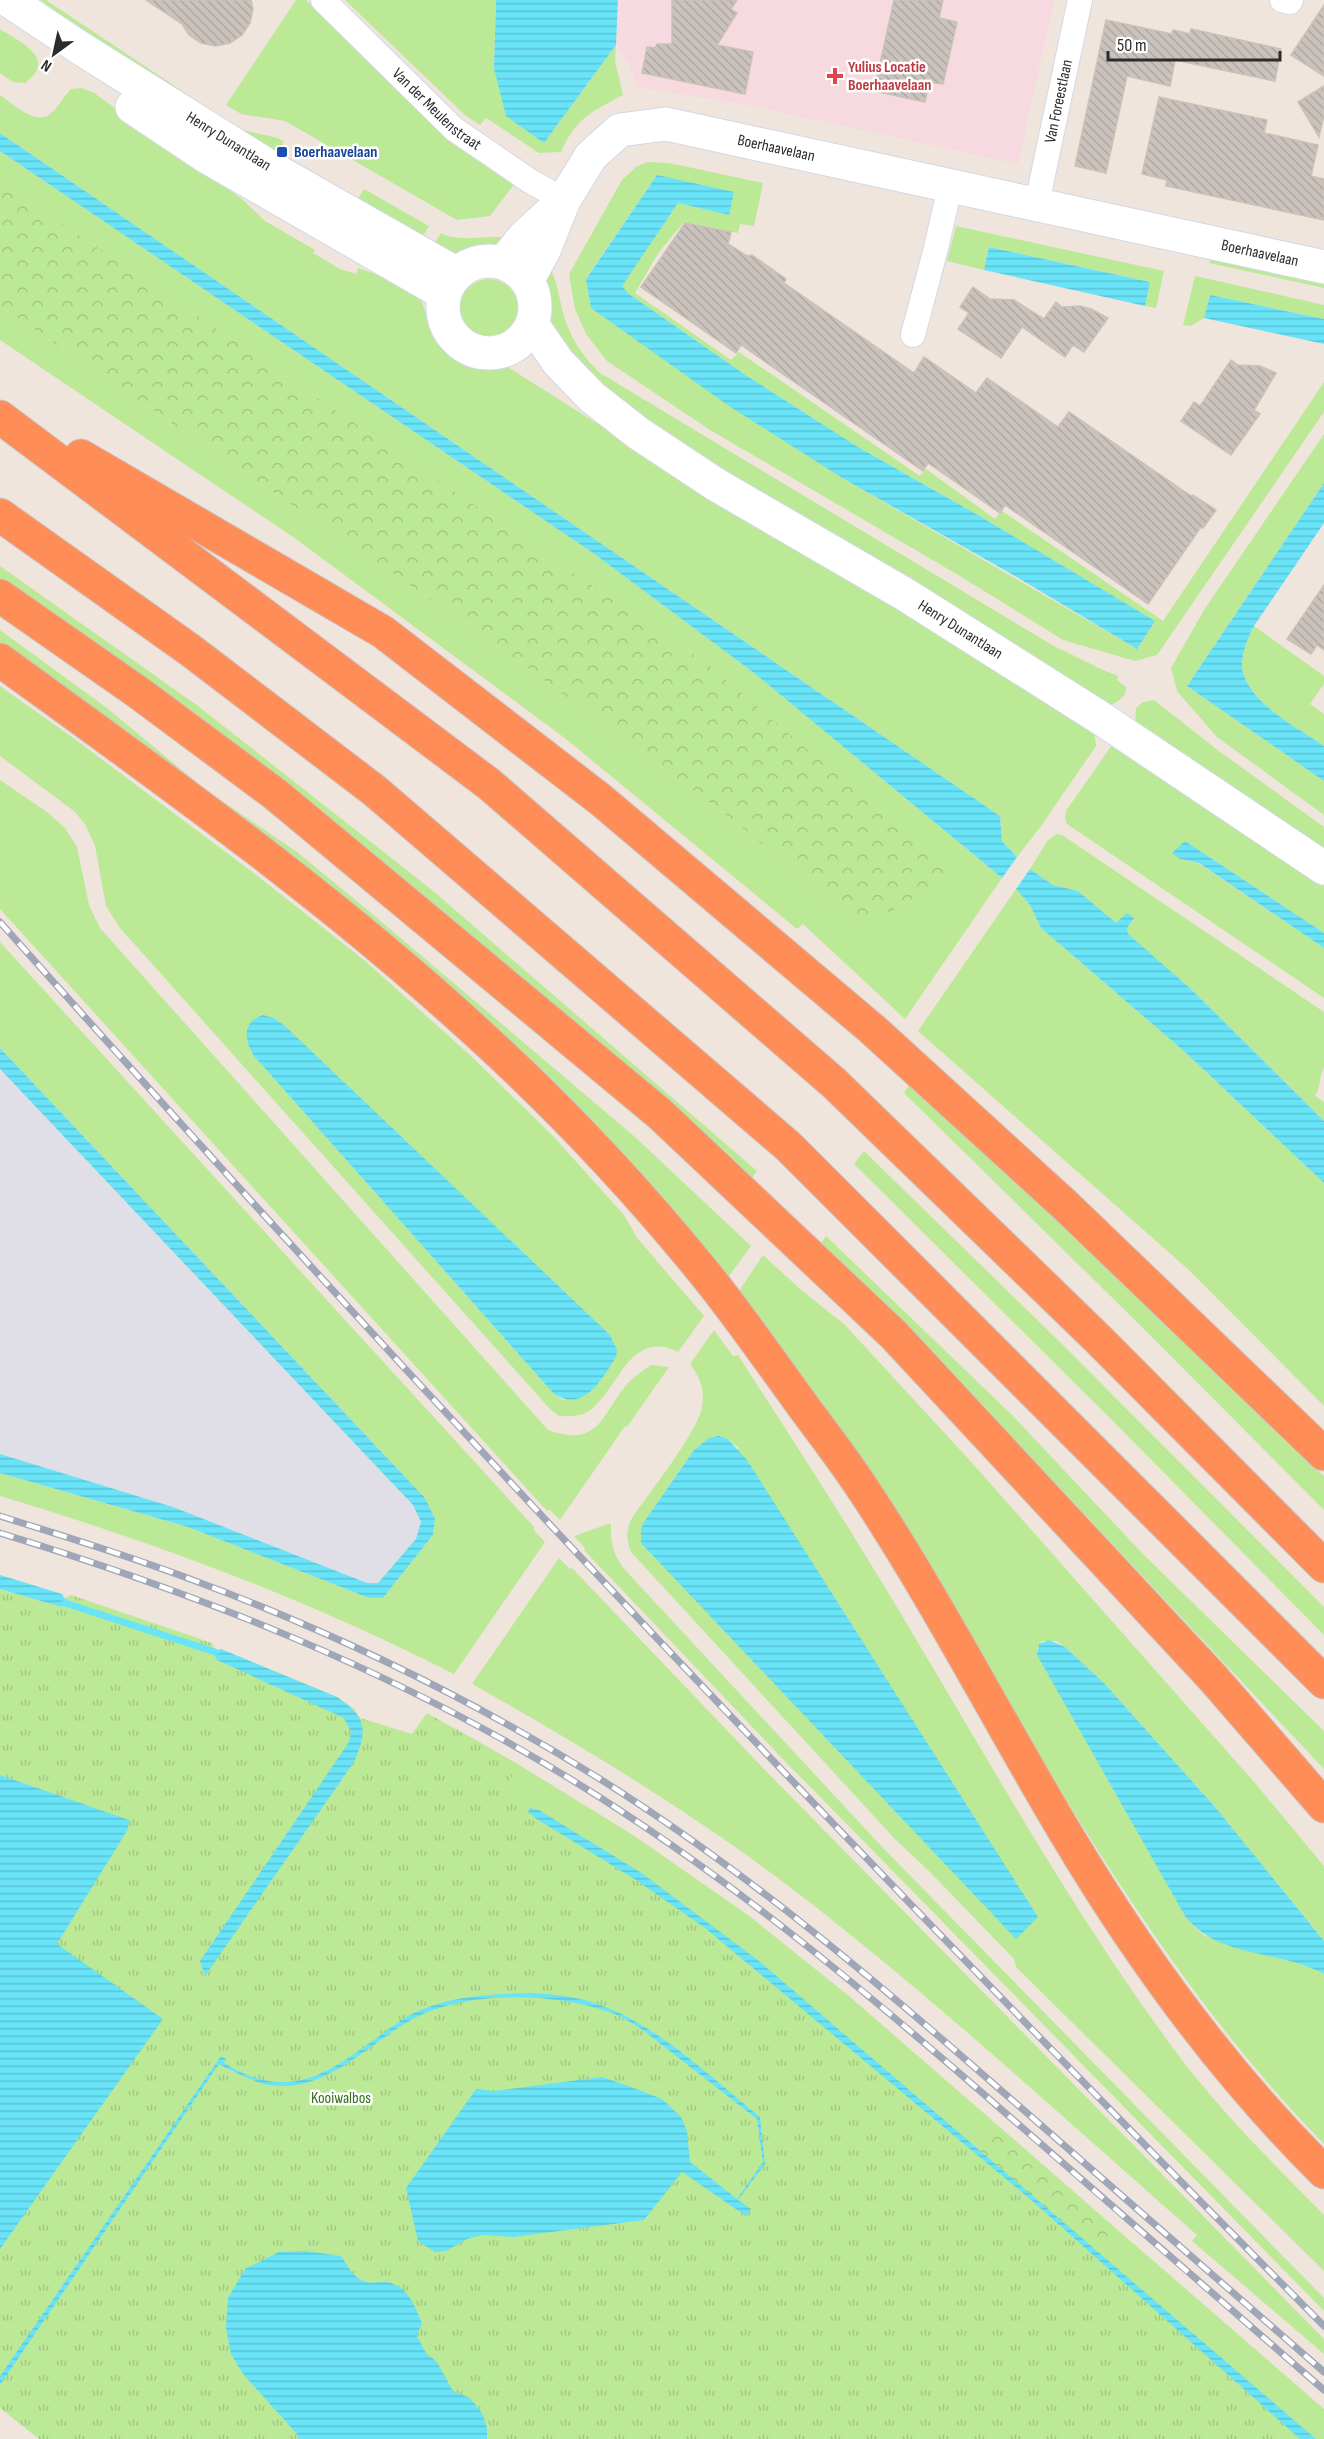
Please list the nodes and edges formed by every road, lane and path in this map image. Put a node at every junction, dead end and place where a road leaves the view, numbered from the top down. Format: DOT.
graph roads {
  1 [pos="8,0"];
  2 [pos="323,0"];
  3 [pos="1080,0"];
  4 [pos="1282,0"];
  5 [pos="1291,0"];
  6 [pos="0,21"];
  7 [pos="950,187"];
  8 [pos="564,200"];
  9 [pos="1037,203"];
  10 [pos="1324,267"];
  11 [pos="515,272"];
  12 [pos="451,284"];
  13 [pos="532,324"];
  14 [pos="913,335"];
  15 [pos="509,349"];
  16 [pos="592,397"];
  17 [pos="0,408"];
  18 [pos="0,417"];
  19 [pos="0,515"];
  20 [pos="0,596"];
  21 [pos="0,660"];
  22 [pos="1324,868"];
  23 [pos="1324,1454"];
  24 [pos="1324,1566"];
  25 [pos="1324,1682"];
  26 [pos="1324,1806"];
  27 [pos="1324,2172"];
  1 -- 12 [label="main road, Henry Dunantlaan"];
  2 -- 8 [label="street, Van der Meulenstraat"];
  3 -- 9 [label="street, Van Foreestlaan"];
  4 -- 5 [label="street"];
  6 -- 12 [label="main road, Henry Dunantlaan"];
  7 -- 8 [label="main road, Boerhaavelaan"];
  7 -- 9 [label="main road, Boerhaavelaan"];
  7 -- 14 [label="street"];
  8 -- 11 [label="main road, Boerhaavelaan"];
  9 -- 10 [label="main road, Boerhaavelaan"];
  11 -- 12 [label="main road"];
  11 -- 13 [label="main road"];
  12 -- 15 [label="main road"];
  13 -- 15 [label="main road"];
  13 -- 16 [label="main road, Henry Dunantlaan"];
  15 -- 16 [label="main road, Henry Dunantlaan"];
  16 -- 22 [label="main road, Henry Dunantlaan"];
  17 -- 23 [label="highway"];
  18 -- 24 [label="highway"];
  19 -- 25 [label="highway"];
  20 -- 26 [label="highway"];
  21 -- 27 [label="highway"];
}
